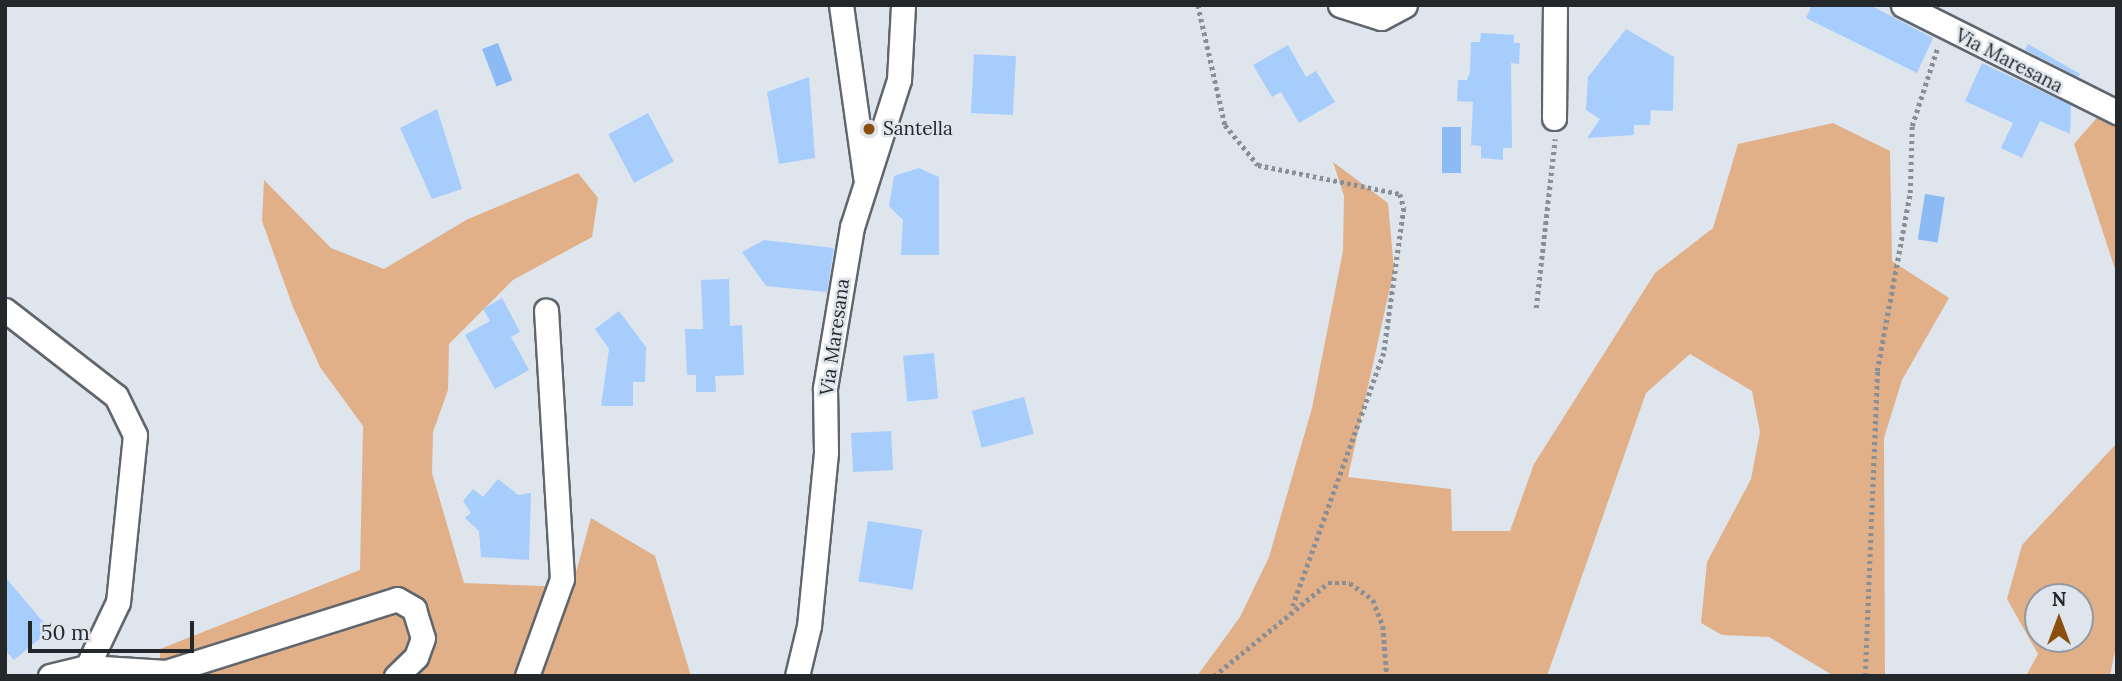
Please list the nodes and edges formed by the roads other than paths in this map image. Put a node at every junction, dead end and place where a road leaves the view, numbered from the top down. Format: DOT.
graph roads {
  1 [pos="841,5"];
  2 [pos="903,5"];
  3 [pos="1340,5"];
  4 [pos="1405,5"];
  5 [pos="1555,5"];
  6 [pos="1903,5"];
  7 [pos="2117,113"];
  8 [pos="1554,118"];
  9 [pos="866,178"];
  10 [pos="5,310"];
  11 [pos="546,310"];
  12 [pos="87,667"];
  13 [pos="51,676"];
  14 [pos="396,676"];
  15 [pos="527,676"];
  16 [pos="797,676"];
  1 -- 9 [label="street"];
  2 -- 9 [label="street, Via Maresana"];
  3 -- 4 [label="street"];
  5 -- 8 [label="street"];
  6 -- 7 [label="street, Via Maresana"];
  9 -- 16 [label="street, Via Maresana"];
  10 -- 12 [label="street"];
  11 -- 15 [label="street"];
  12 -- 13 [label="street"];
  12 -- 14 [label="street"];
}
